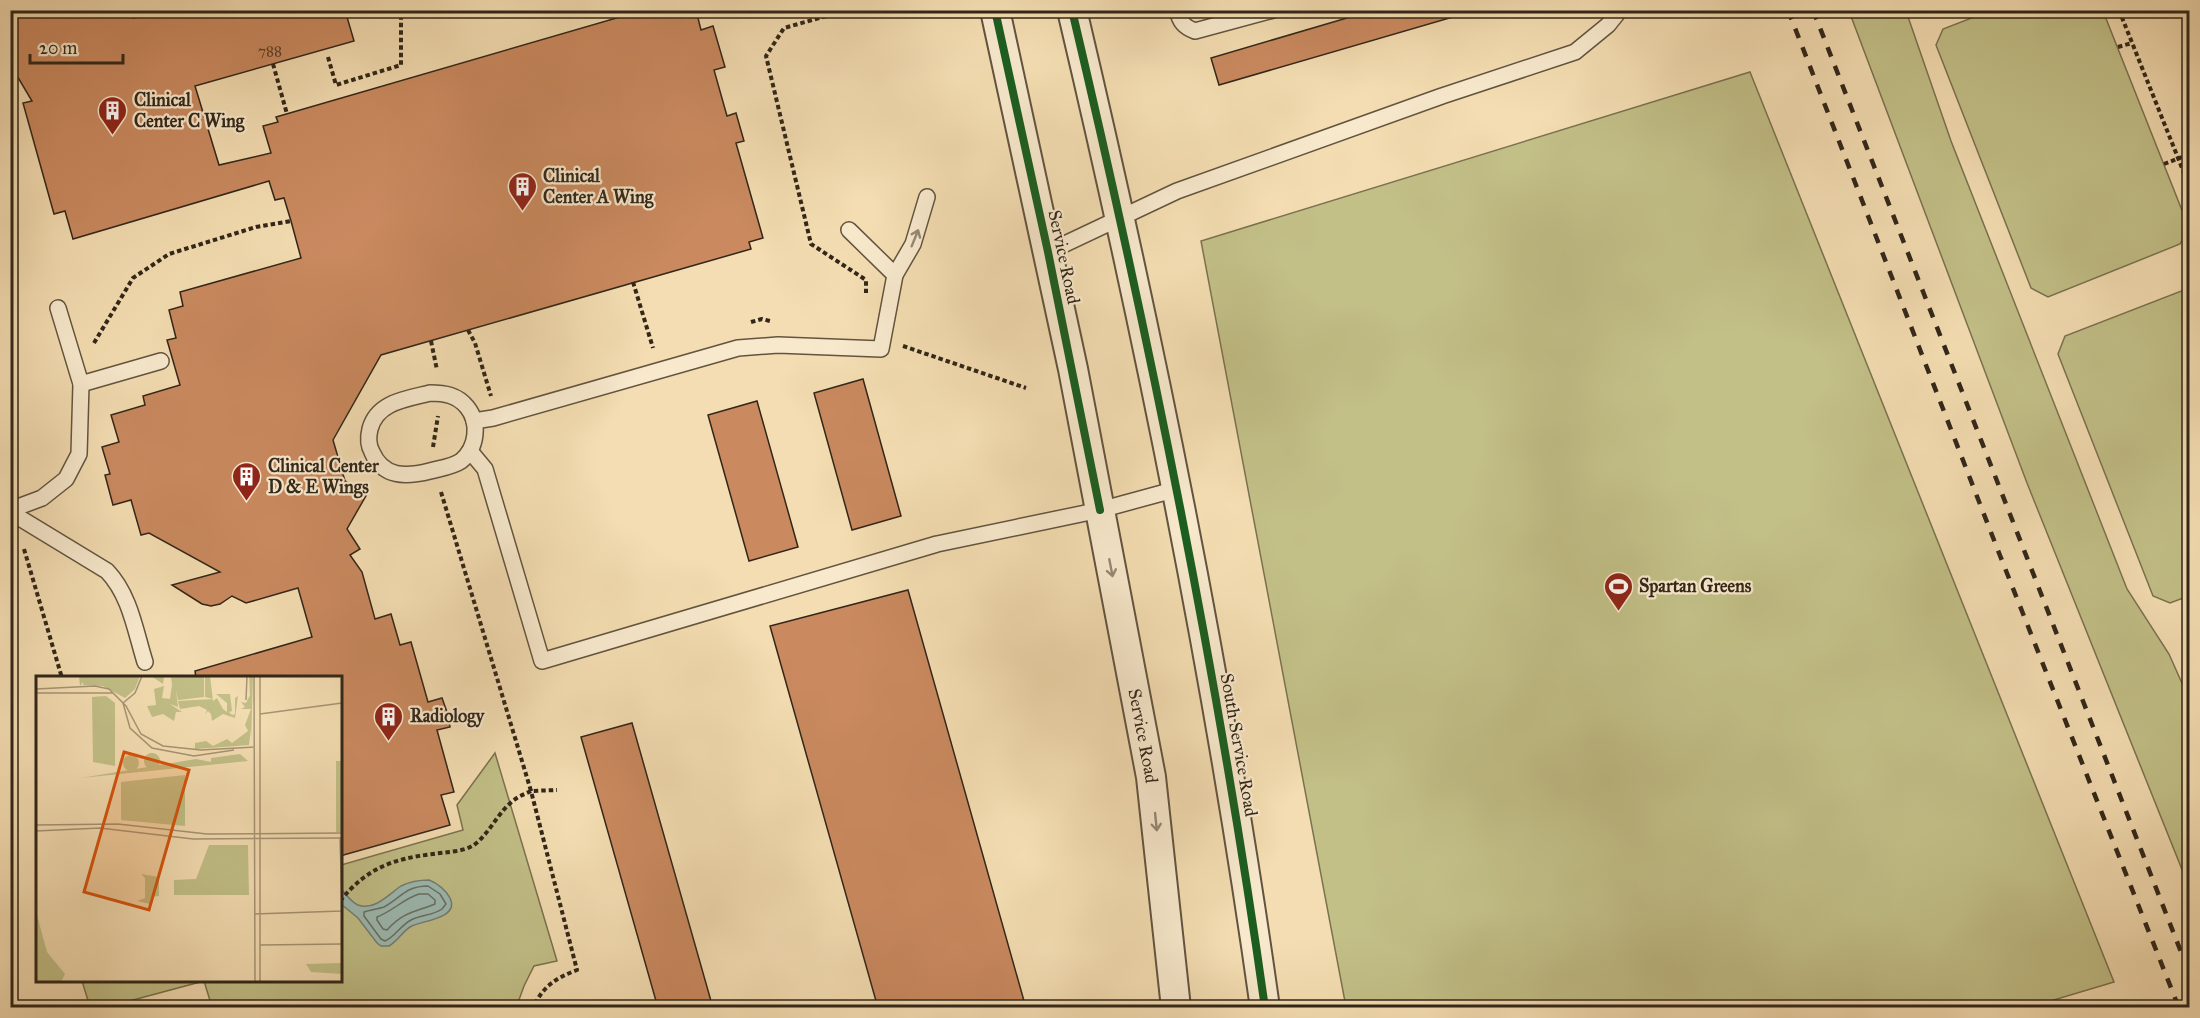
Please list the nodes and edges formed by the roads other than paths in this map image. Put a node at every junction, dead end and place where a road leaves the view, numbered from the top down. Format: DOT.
graph roads {
  1 [pos="995,10"];
  2 [pos="1072,10"];
  3 [pos="1177,10"];
  4 [pos="1273,10"];
  5 [pos="1620,10"];
  6 [pos="927,197"];
  7 [pos="1121,217"];
  8 [pos="849,230"];
  9 [pos="1048,252"];
  10 [pos="894,275"];
  11 [pos="58,308"];
  12 [pos="161,361"];
  13 [pos="81,384"];
  14 [pos="474,421"];
  15 [pos="470,451"];
  16 [pos="1177,489"];
  17 [pos="1100,510"];
  18 [pos="10,511"];
  19 [pos="145,662"];
  20 [pos="1176,1008"];
  21 [pos="1265,1008"];
  1 -- 9 [label="street, Service Road"];
  2 -- 7 [label="street"];
  3 -- 4 [label="lane"];
  5 -- 7 [label="lane"];
  10 -- 6 [label="lane, one-way"];
  7 -- 9 [label="lane"];
  7 -- 16 [label="street"];
  8 -- 10 [label="lane"];
  9 -- 17 [label="street, Service Road"];
  10 -- 14 [label="lane"];
  11 -- 13 [label="lane"];
  12 -- 13 [label="lane"];
  13 -- 18 [label="lane"];
  14 -- 15 [label="lane"];
  14 -- 15 [label="lane"];
  15 -- 17 [label="lane"];
  16 -- 17 [label="lane"];
  16 -- 21 [label="street, South Service Road"];
  17 -- 20 [label="street, Service Road, one-way"];
  18 -- 19 [label="lane"];
}
